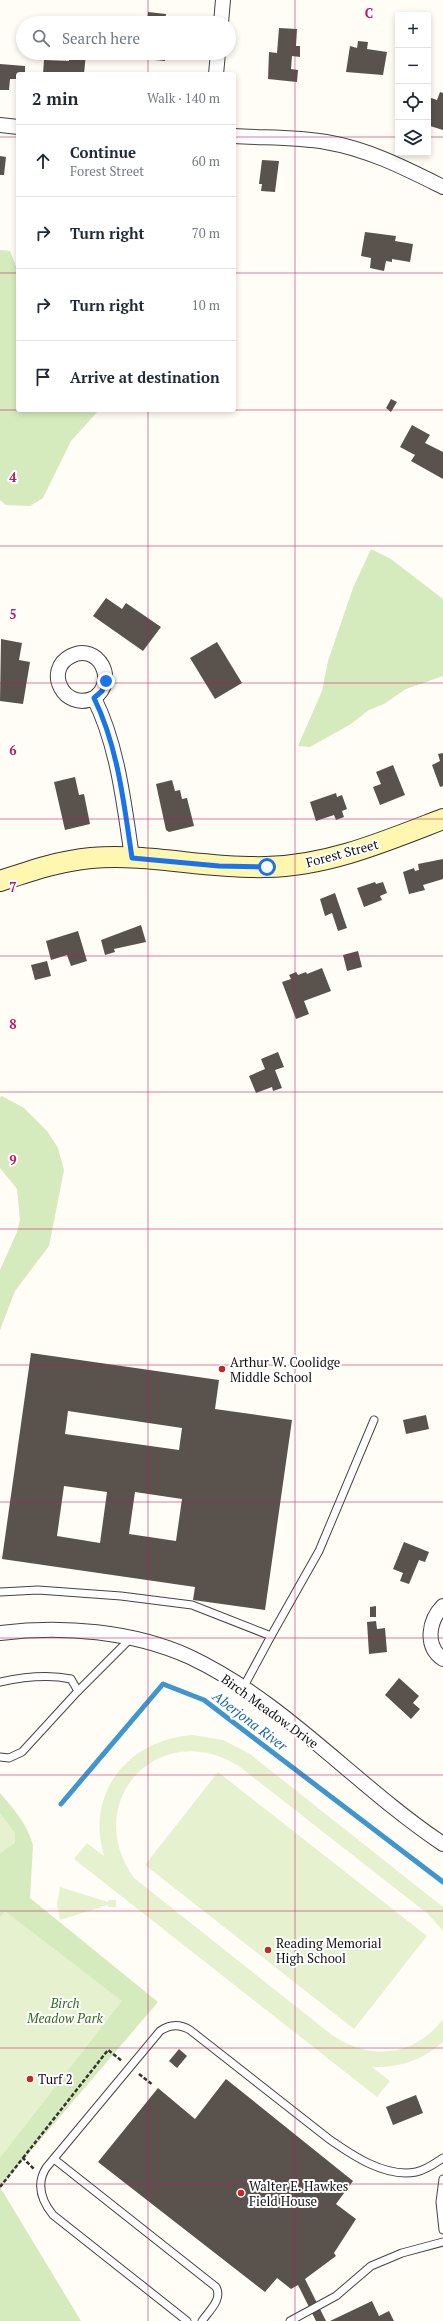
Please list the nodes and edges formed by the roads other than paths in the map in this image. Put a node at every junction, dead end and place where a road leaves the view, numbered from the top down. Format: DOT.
graph roads {
  1 [pos="223,0"];
  2 [pos="222,16"];
  3 [pos="217,60"];
  4 [pos="216,72"];
  5 [pos="0,125"];
  6 [pos="16,126"];
  7 [pos="236,136"];
  8 [pos="443,187"];
  9 [pos="94,698"];
  10 [pos="443,819"];
  11 [pos="132,858"];
  12 [pos="0,881"];
  13 [pos="374,1420"];
  14 [pos="0,1592"];
  15 [pos="443,1606"];
  16 [pos="0,1633"];
  17 [pos="271,1636"];
  18 [pos="130,1639"];
  19 [pos="443,1659"];
  20 [pos="0,1682"];
  21 [pos="243,1688"];
  22 [pos="78,1691"];
  23 [pos="0,1757"];
  24 [pos="443,1844"];
  25 [pos="443,2158"];
  26 [pos="54,2159"];
  27 [pos="443,2180"];
  28 [pos="443,2230"];
  29 [pos="443,2242"];
  30 [pos="187,2321"];
  31 [pos="202,2321"];
  32 [pos="290,2321"];
  1 -- 2 [label="street"];
  3 -- 4 [label="street"];
  5 -- 6 [label="street"];
  7 -- 8 [label="street"];
  9 -- 11 [label="street"];
  10 -- 11 [label="street, Forest Street"];
  11 -- 12 [label="street, Forest Street"];
  13 -- 17 [label="lane"];
  14 -- 17 [label="lane"];
  15 -- 19 [label="street"];
  16 -- 18 [label="street, Birch Meadow Drive"];
  17 -- 21 [label="lane"];
  18 -- 21 [label="street, Birch Meadow Drive"];
  18 -- 22 [label="lane"];
  20 -- 22 [label="lane"];
  21 -- 24 [label="street, Birch Meadow Drive"];
  22 -- 23 [label="lane"];
  25 -- 26 [label="lane"];
  26 -- 30 [label="lane"];
  26 -- 31 [label="lane"];
  27 -- 28 [label="lane"];
  29 -- 32 [label="lane"];
}
